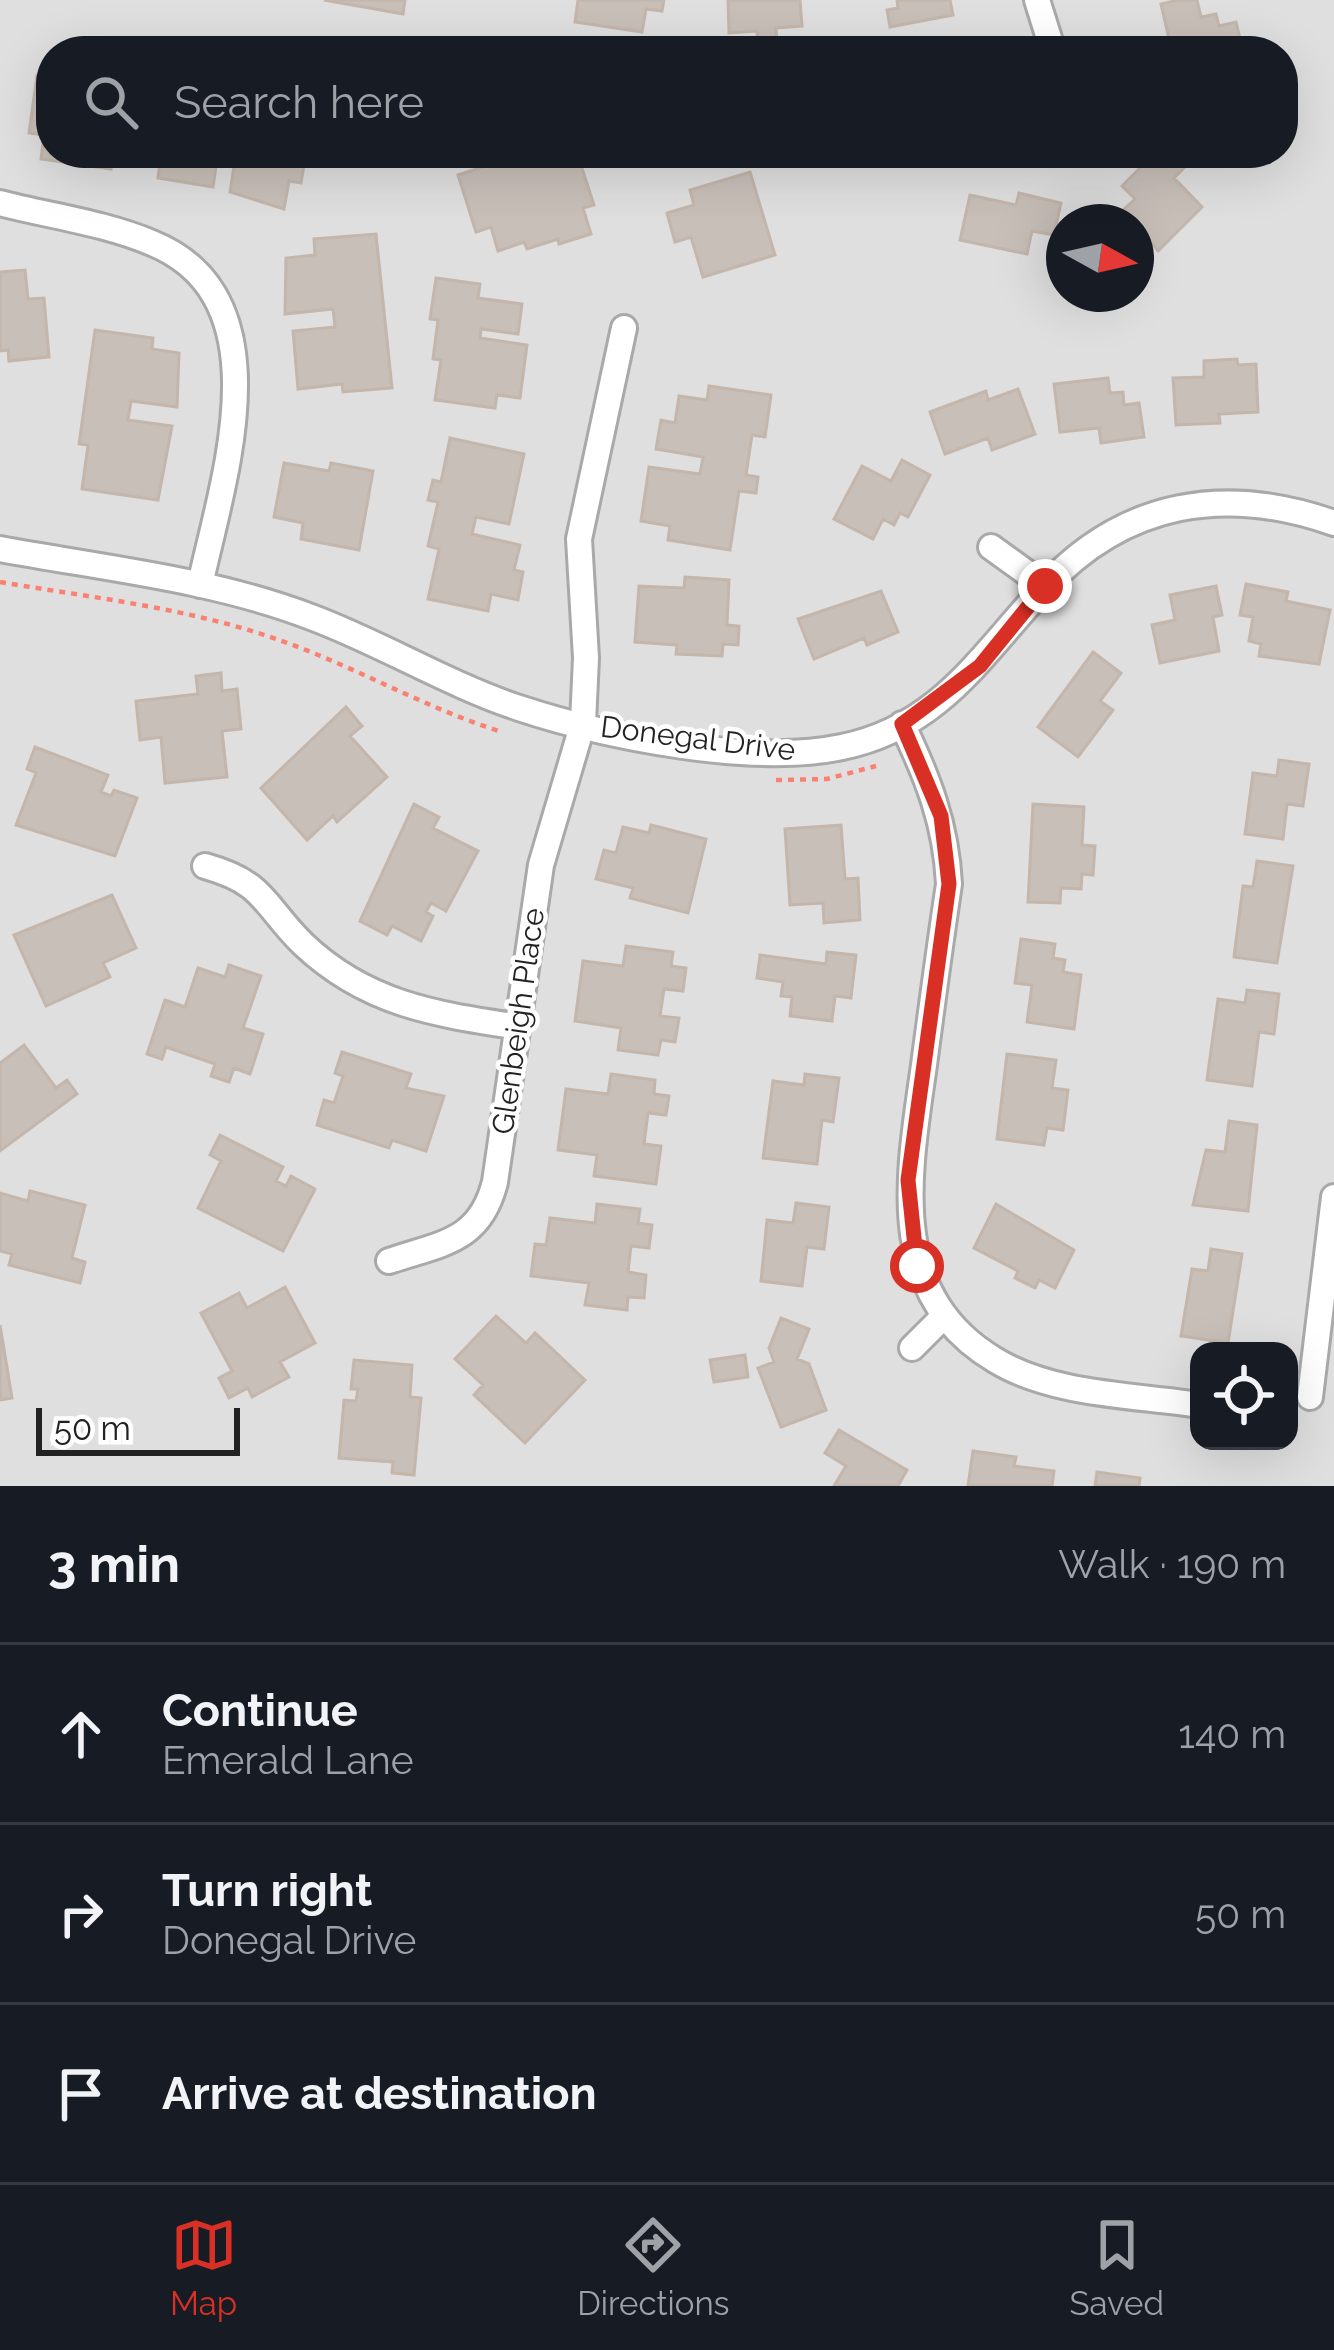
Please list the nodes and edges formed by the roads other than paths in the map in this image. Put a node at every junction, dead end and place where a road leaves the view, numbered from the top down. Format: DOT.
graph roads {
  1 [pos="1037,0"];
  2 [pos="1048,36"];
  3 [pos="0,203"];
  4 [pos="624,328"];
  5 [pos="1334,523"];
  6 [pos="991,548"];
  7 [pos="0,549"];
  8 [pos="200,585"];
  9 [pos="1045,586"];
  10 [pos="583,723"];
  11 [pos="902,724"];
  12 [pos="206,866"];
  13 [pos="514,1026"];
  14 [pos="1334,1197"];
  15 [pos="389,1262"];
  16 [pos="944,1316"];
  17 [pos="912,1348"];
  18 [pos="1299,1400"];
  19 [pos="1190,1403"];
  20 [pos="1334,1408"];
  1 -- 2 [label="street"];
  3 -- 8 [label="street"];
  4 -- 10 [label="street, Glenbeigh Place"];
  5 -- 9 [label="street, Donegal Drive"];
  6 -- 9 [label="street"];
  7 -- 8 [label="street, Donegal Drive"];
  8 -- 10 [label="street, Donegal Drive"];
  9 -- 11 [label="street, Donegal Drive"];
  10 -- 11 [label="street, Donegal Drive"];
  10 -- 13 [label="street, Glenbeigh Place"];
  11 -- 16 [label="street"];
  12 -- 13 [label="street"];
  13 -- 15 [label="street, Glenbeigh Place"];
  14 -- 18 [label="street"];
  16 -- 17 [label="street"];
  16 -- 19 [label="street"];
  18 -- 20 [label="street"];
}
